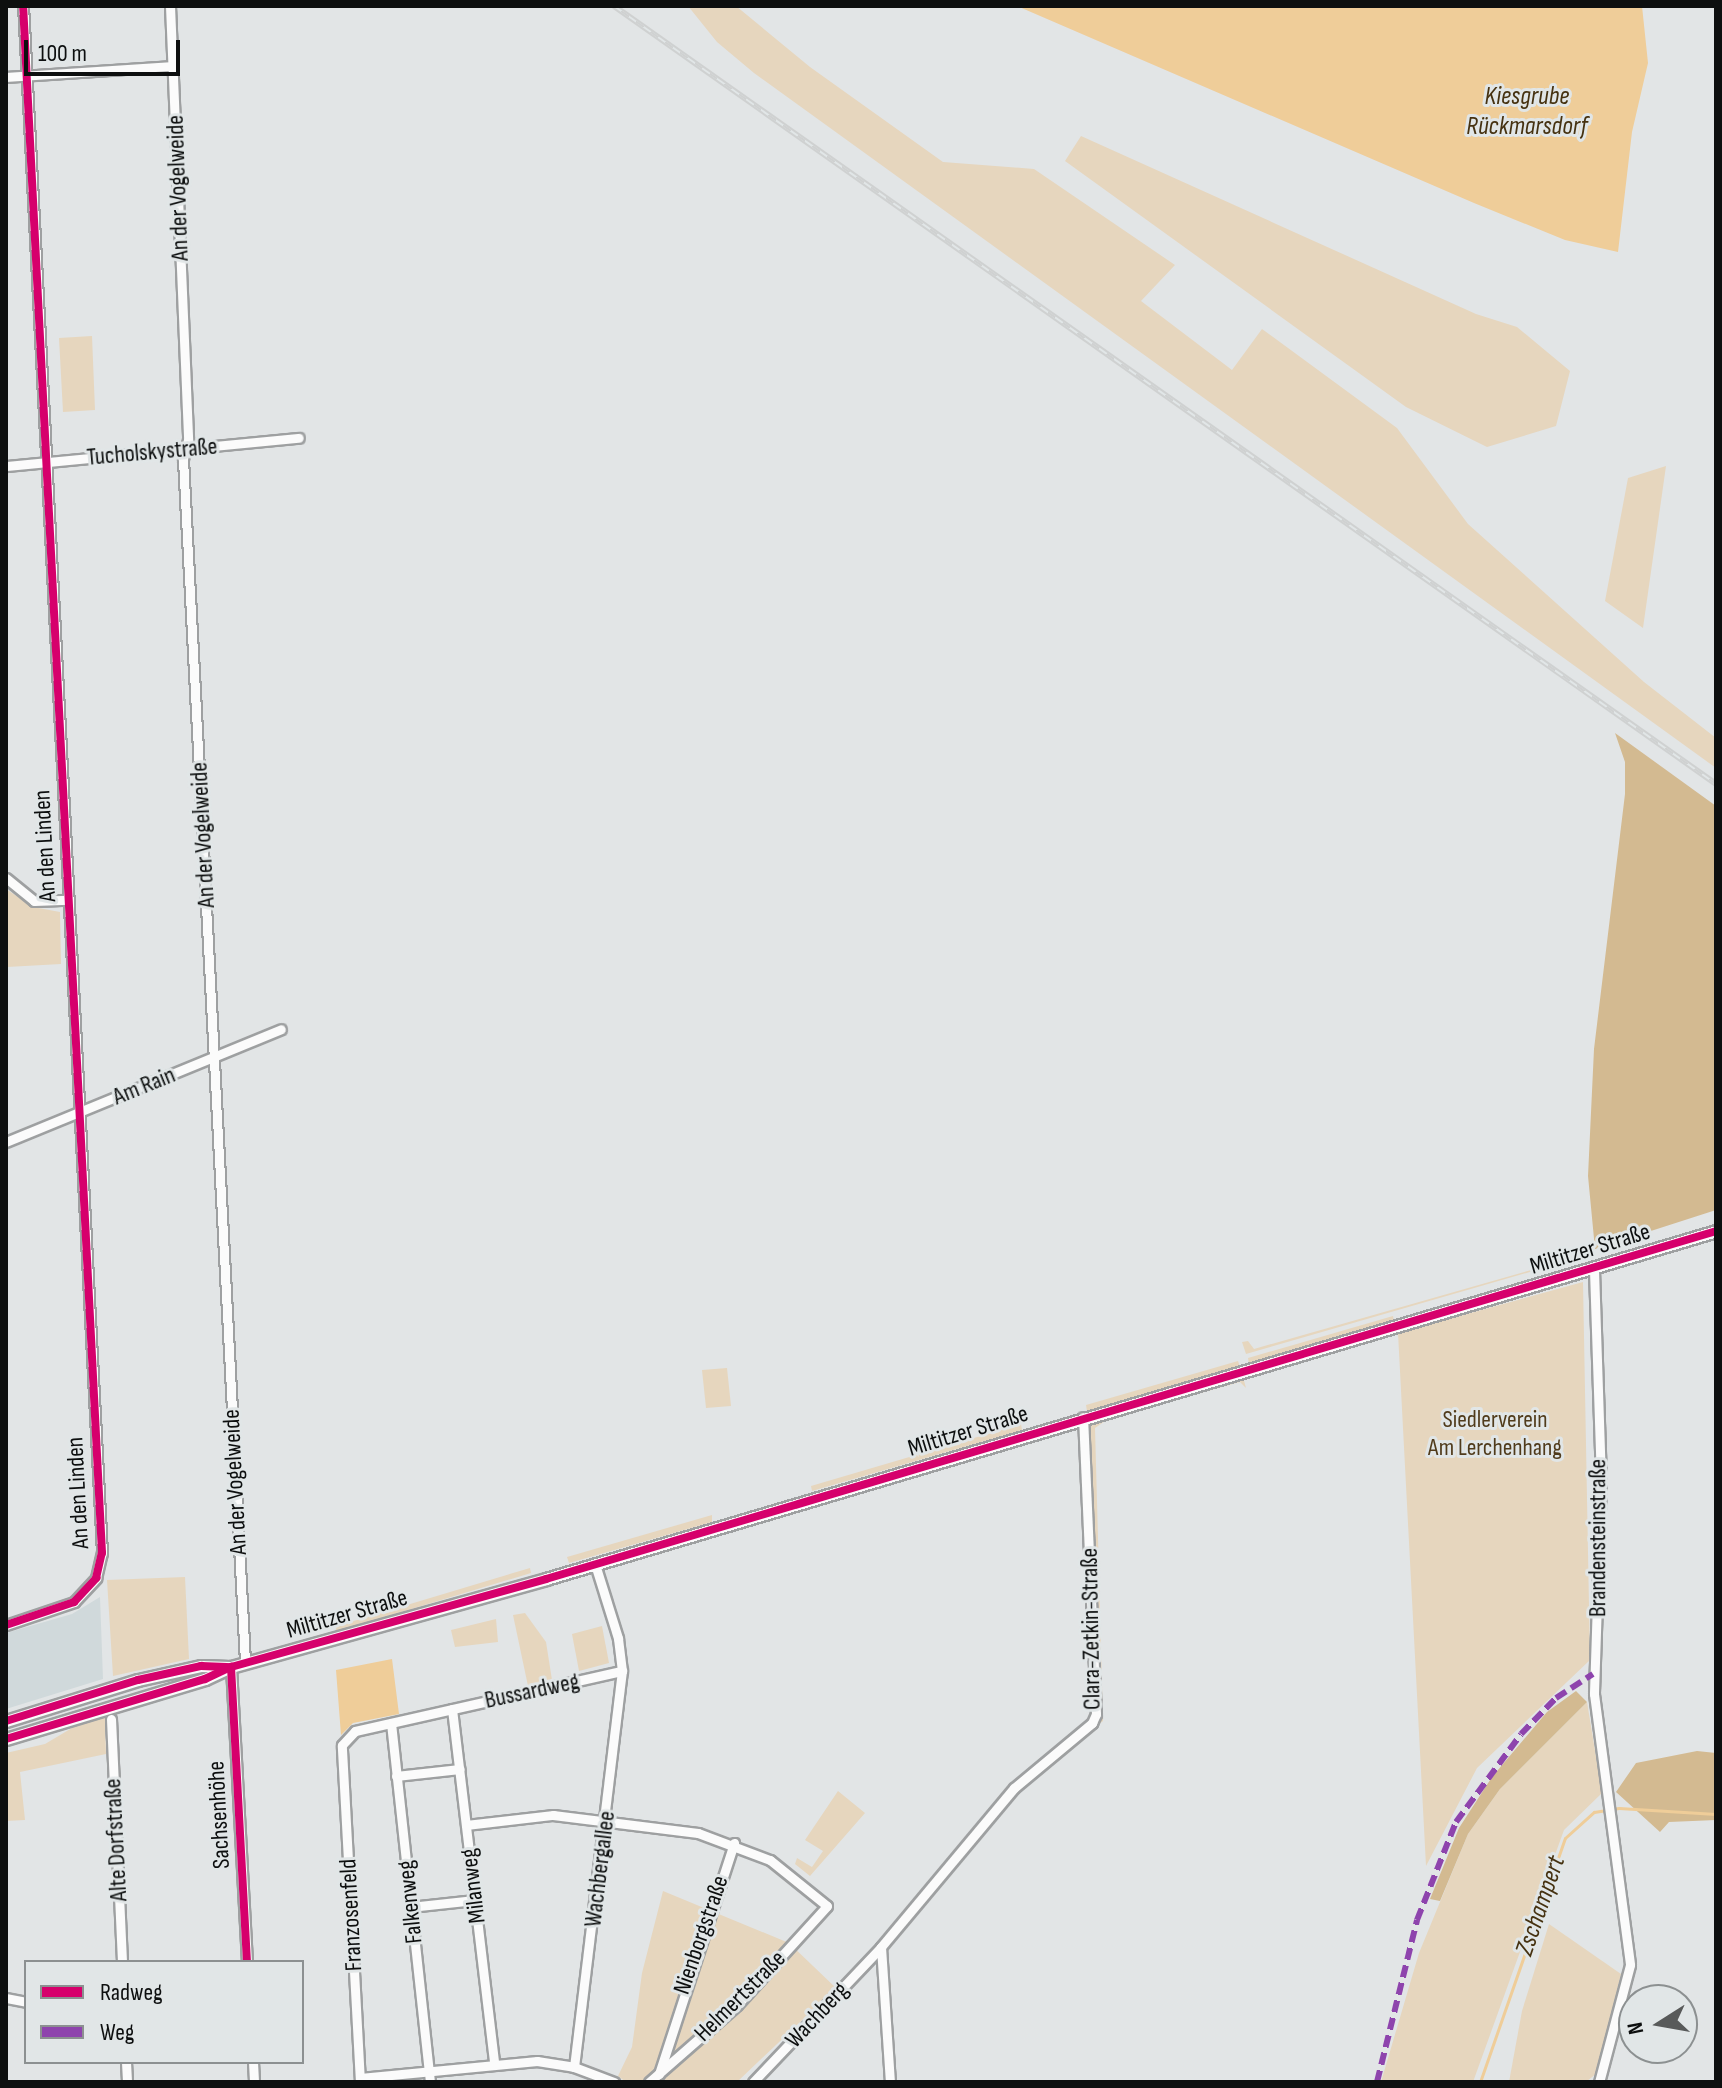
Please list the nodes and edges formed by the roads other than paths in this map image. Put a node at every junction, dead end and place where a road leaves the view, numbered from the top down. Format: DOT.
graph roads {
  1 [pos="23,6"];
  2 [pos="170,6"];
  3 [pos="173,66"];
  4 [pos="27,76"];
  5 [pos="6,77"];
  6 [pos="299,438"];
  7 [pos="186,450"];
  8 [pos="46,462"];
  9 [pos="6,466"];
  10 [pos="6,878"];
  11 [pos="68,900"];
  12 [pos="281,1029"];
  13 [pos="214,1058"];
  14 [pos="79,1112"];
  15 [pos="6,1142"];
  16 [pos="1716,1231"];
  17 [pos="1594,1270"];
  18 [pos="1083,1417"];
  19 [pos="595,1564"];
  20 [pos="6,1625"];
  21 [pos="245,1663"];
  22 [pos="231,1667"];
  23 [pos="622,1671"];
  24 [pos="452,1709"];
  25 [pos="111,1719"];
  26 [pos="6,1721"];
  27 [pos="391,1723"];
  28 [pos="6,1739"];
  29 [pos="341,1748"];
  30 [pos="460,1769"];
  31 [pos="396,1776"];
  32 [pos="606,1822"];
  33 [pos="466,1825"];
  34 [pos="734,1843"];
  35 [pos="475,1900"];
  36 [pos="410,1907"];
  37 [pos="881,1947"];
  38 [pos="122,1960"];
  39 [pos="247,1960"];
  40 [pos="494,2063"];
  41 [pos="574,2067"];
  42 [pos="429,2071"];
  43 [pos="658,2074"];
  44 [pos="360,2080"];
  45 [pos="430,2082"];
  46 [pos="614,2082"];
  47 [pos="649,2082"];
  48 [pos="753,2082"];
  49 [pos="890,2082"];
  50 [pos="1599,2082"];
  1 -- 4 [label="street, An den Linden"];
  2 -- 3 [label="street, An der Vogelweide"];
  3 -- 4 [label="street"];
  3 -- 7 [label="street, An der Vogelweide"];
  4 -- 5 [label="street"];
  4 -- 8 [label="street, An den Linden"];
  6 -- 7 [label="street, Tucholskystraße"];
  7 -- 8 [label="street, Tucholskystraße"];
  7 -- 13 [label="street, An der Vogelweide"];
  8 -- 9 [label="street, Tucholskystraße"];
  8 -- 11 [label="street, An den Linden"];
  10 -- 11 [label="street"];
  11 -- 14 [label="street, An den Linden"];
  12 -- 13 [label="street, Am Rain"];
  13 -- 14 [label="street, Am Rain"];
  13 -- 21 [label="street, An der Vogelweide"];
  14 -- 15 [label="street, Am Rain"];
  14 -- 20 [label="street, An den Linden"];
  16 -- 17 [label="street, Miltitzer Straße"];
  17 -- 18 [label="street, Miltitzer Straße"];
  17 -- 50 [label="street, Brandensteinstraße"];
  18 -- 19 [label="street, Miltitzer Straße"];
  18 -- 37 [label="street, Clara-Zetkin-Straße"];
  19 -- 21 [label="street, Miltitzer Straße"];
  19 -- 23 [label="street"];
  21 -- 22 [label="street, Miltitzer Straße"];
  22 -- 26 [label="street, Miltitzer Straße"];
  22 -- 28 [label="street, Miltitzer Straße"];
  22 -- 39 [label="street, Sachsenhöhe"];
  23 -- 24 [label="street, Bussardweg"];
  23 -- 32 [label="street, Wachbergallee"];
  24 -- 27 [label="street, Bussardweg"];
  24 -- 30 [label="street, Milanweg"];
  25 -- 38 [label="street, Alte Dorfstraße"];
  27 -- 29 [label="street, Bussardweg"];
  27 -- 31 [label="street, Falkenweg"];
  29 -- 44 [label="street, Franzosenfeld"];
  30 -- 31 [label="street"];
  30 -- 33 [label="street, Milanweg"];
  31 -- 36 [label="street, Falkenweg"];
  32 -- 33 [label="street"];
  32 -- 34 [label="street"];
  32 -- 41 [label="street, Wachbergallee"];
  33 -- 35 [label="street, Milanweg"];
  34 -- 43 [label="street, Nienborgstraße"];
  34 -- 43 [label="street, Helmertstraße"];
  35 -- 36 [label="street"];
  35 -- 40 [label="street, Milanweg"];
  36 -- 42 [label="street, Falkenweg"];
  37 -- 48 [label="street, Wachberg"];
  37 -- 49 [label="street"];
  40 -- 41 [label="street"];
  40 -- 42 [label="street"];
  41 -- 46 [label="street"];
  42 -- 44 [label="street"];
  42 -- 45 [label="street, Falkenweg"];
  43 -- 47 [label="street, Helmertstraße"];
}
